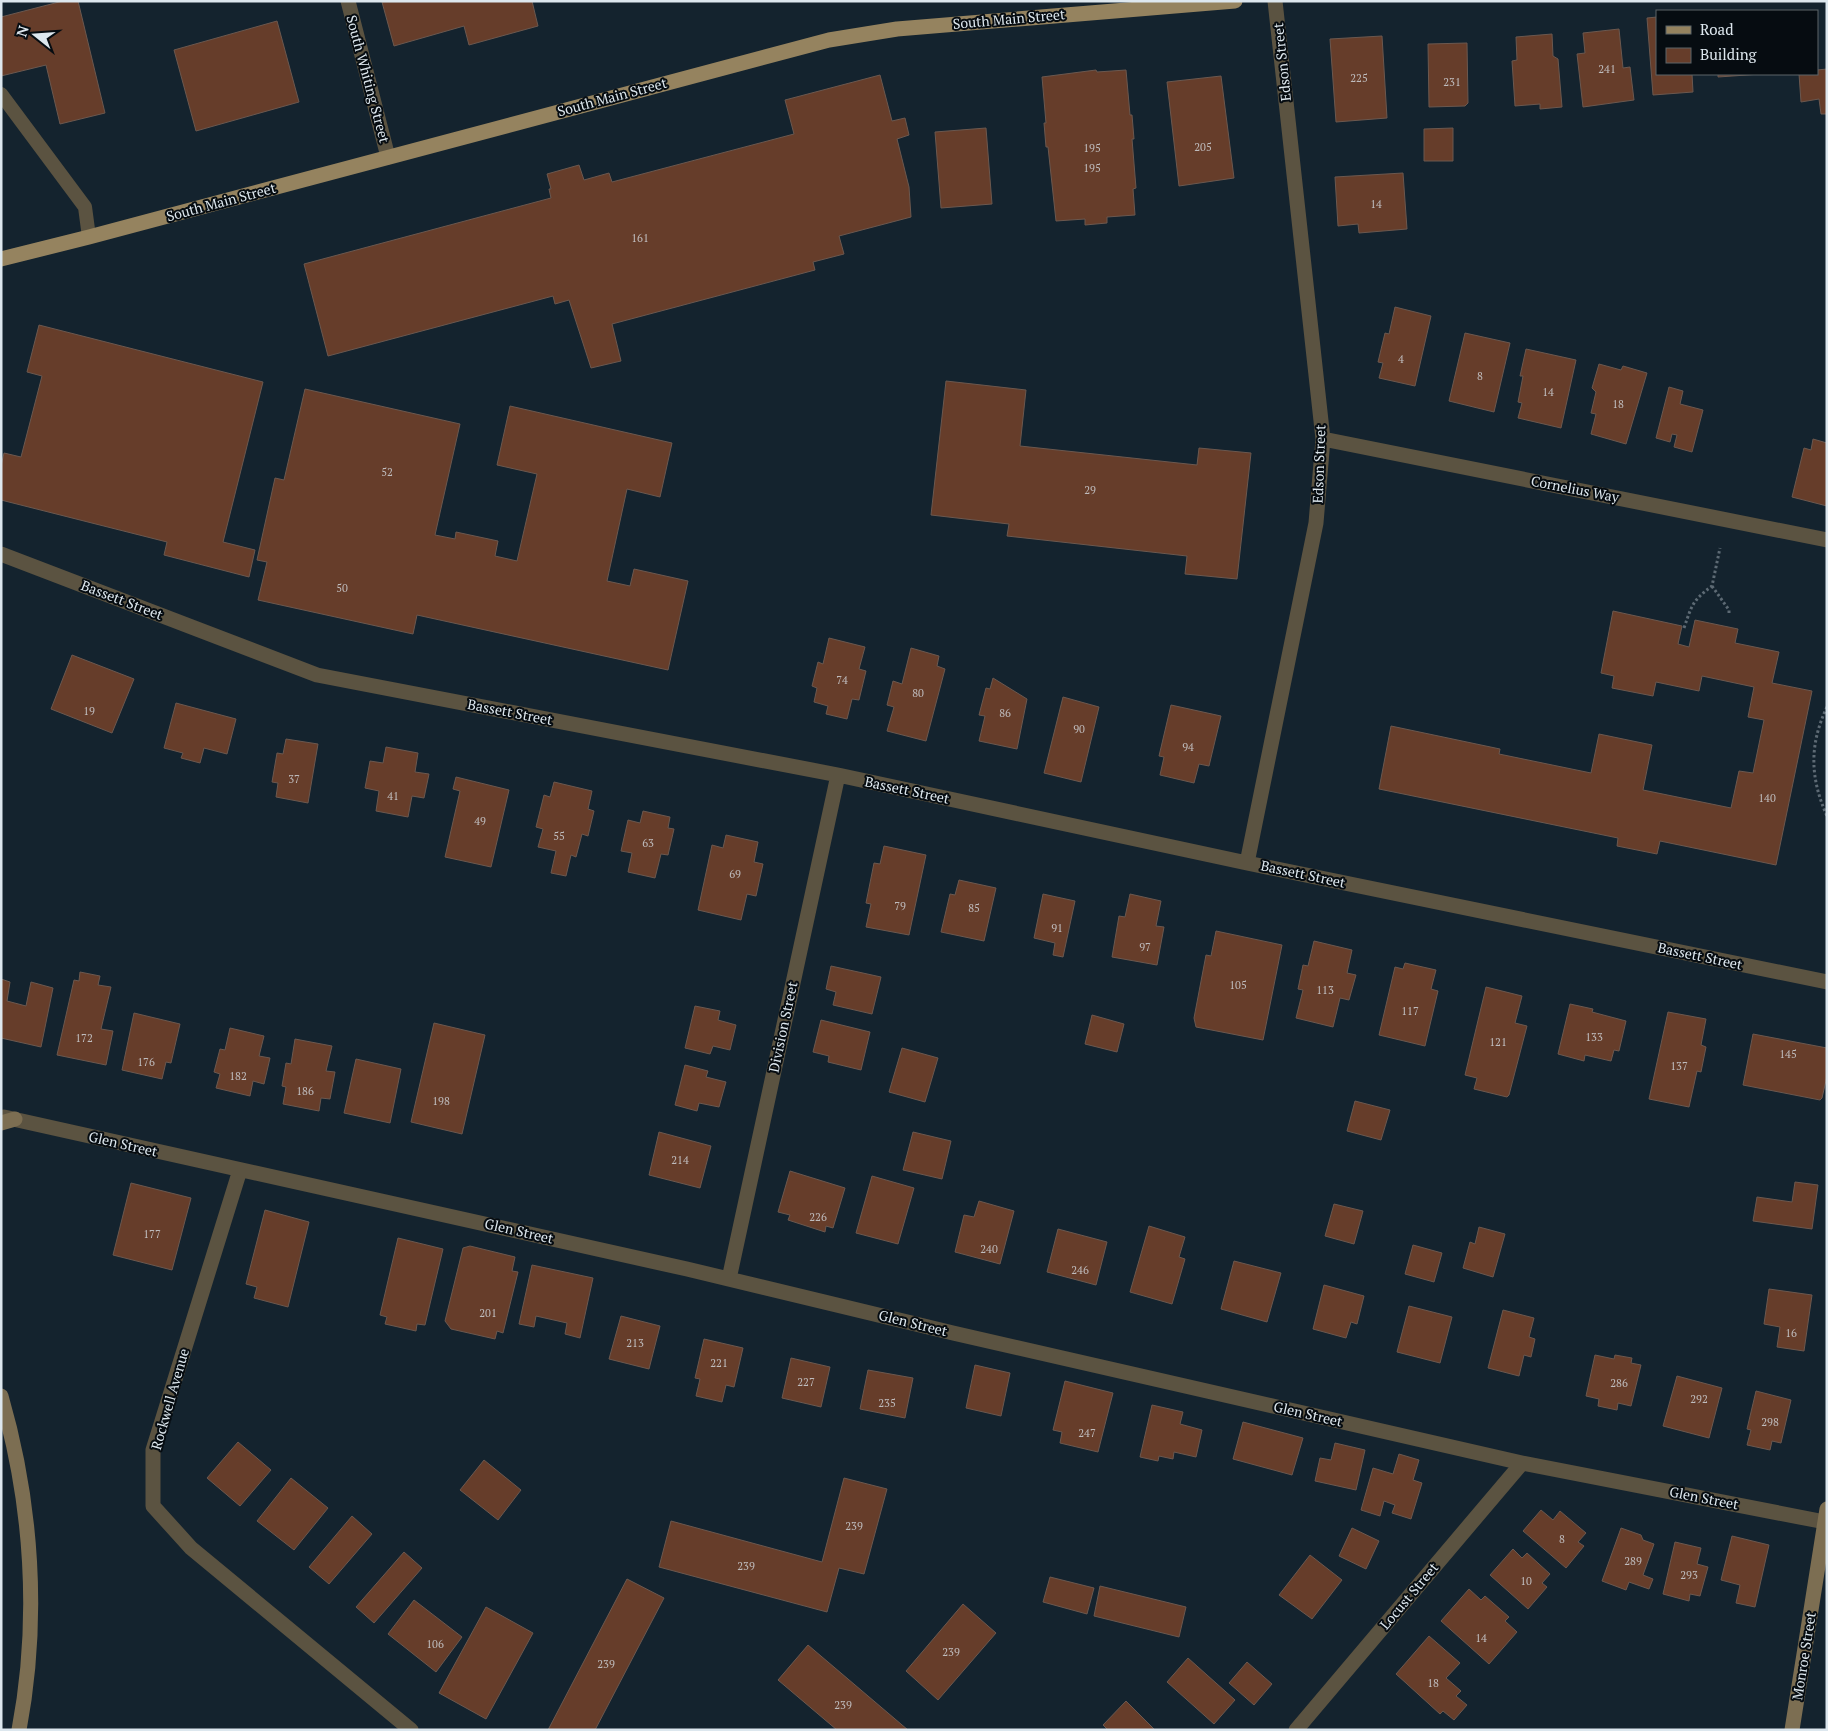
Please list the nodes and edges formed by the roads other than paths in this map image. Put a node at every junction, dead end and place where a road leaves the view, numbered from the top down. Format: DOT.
graph roads {
  1 [pos="348,1"];
  2 [pos="1236,1"];
  3 [pos="1275,1"];
  4 [pos="1,94"];
  5 [pos="388,157"];
  6 [pos="89,237"];
  7 [pos="1,259"];
  8 [pos="1323,439"];
  9 [pos="1827,540"];
  10 [pos="1,554"];
  11 [pos="838,775"];
  12 [pos="1247,863"];
  13 [pos="1827,982"];
  14 [pos="6,1120"];
  15 [pos="240,1170"];
  16 [pos="729,1279"];
  17 [pos="1,1396"];
  18 [pos="1522,1463"];
  19 [pos="1826,1518"];
  20 [pos="19,1730"];
  21 [pos="411,1730"];
  22 [pos="1296,1730"];
  23 [pos="1792,1730"];
  1 -- 5 [label="street, South Whiting Street"];
  2 -- 5 [label="main road, South Main Street"];
  3 -- 8 [label="street, Edson Street"];
  4 -- 6 [label="lane"];
  5 -- 6 [label="main road, South Main Street"];
  6 -- 7 [label="main road, South Main Street"];
  8 -- 9 [label="street, Cornelius Way"];
  8 -- 12 [label="street, Edson Street"];
  10 -- 11 [label="street, Bassett Street"];
  11 -- 12 [label="street, Bassett Street"];
  11 -- 16 [label="street, Division Street"];
  12 -- 13 [label="street, Bassett Street"];
  14 -- 15 [label="street, Glen Street"];
  15 -- 16 [label="street, Glen Street"];
  15 -- 21 [label="street, Rockwell Avenue"];
  16 -- 18 [label="street, Glen Street"];
  17 -- 20 [label="street"];
  18 -- 19 [label="street, Glen Street"];
  18 -- 22 [label="street, Locust Street"];
  19 -- 23 [label="street, Monroe Street"];
}
